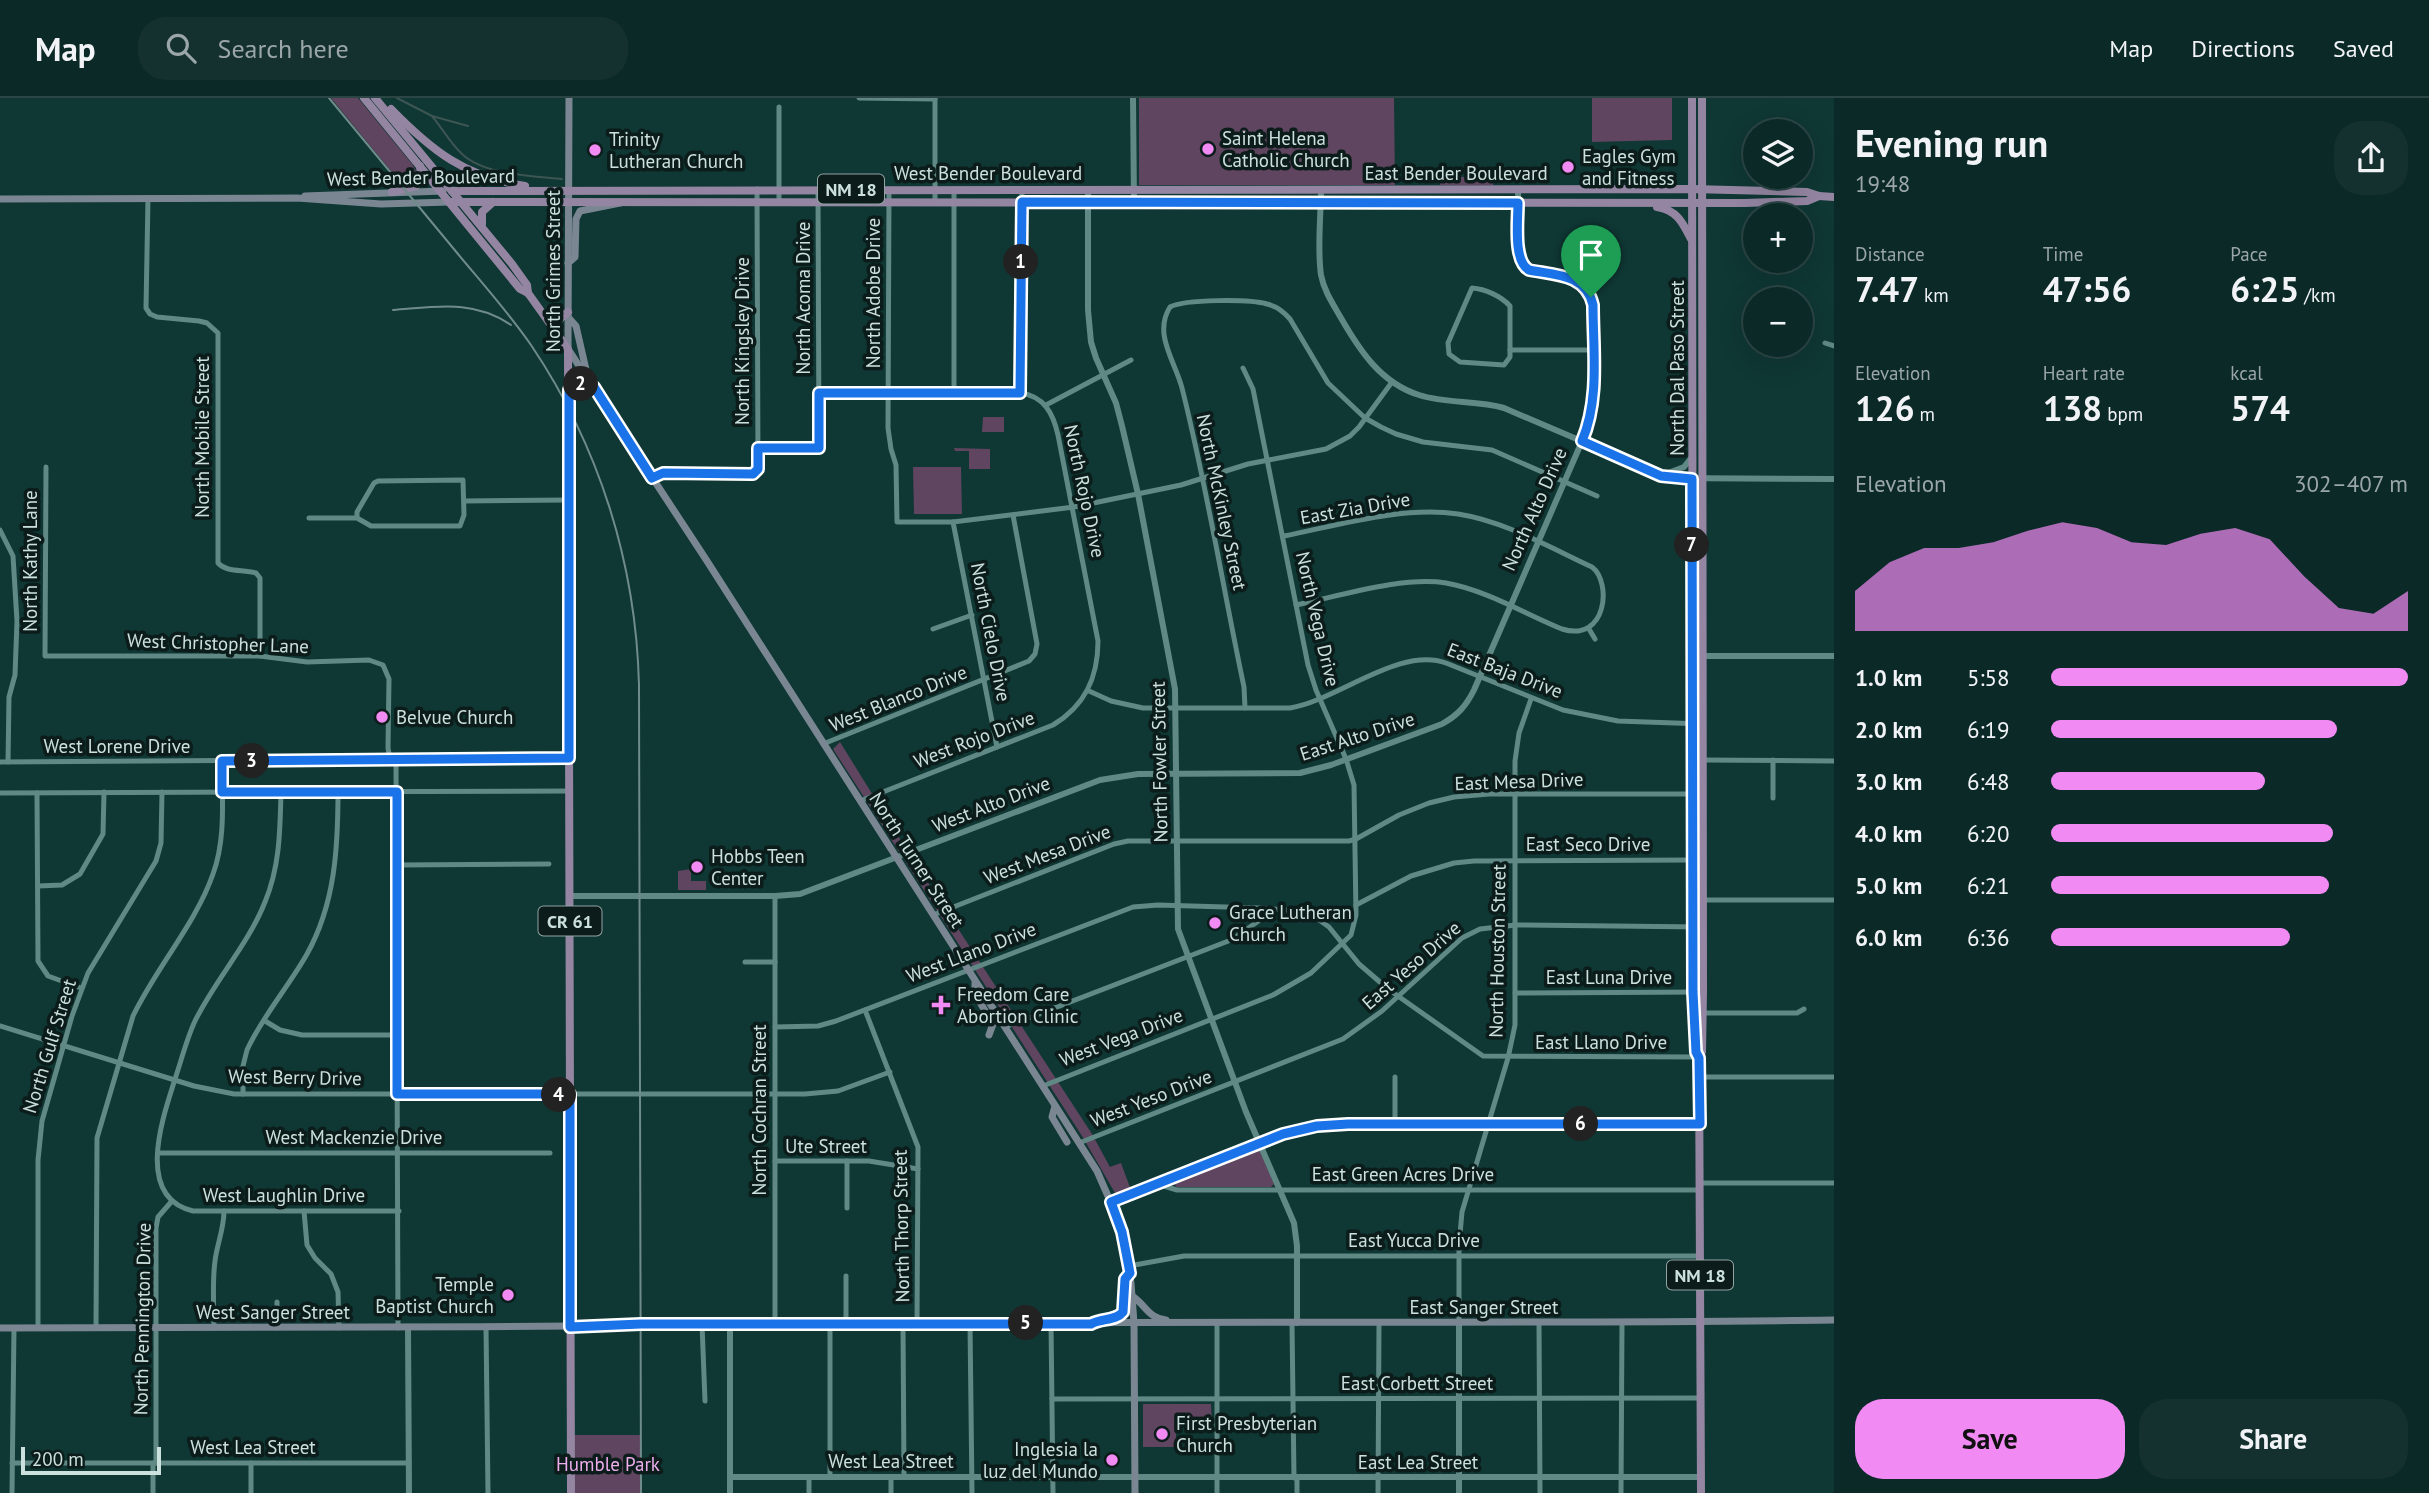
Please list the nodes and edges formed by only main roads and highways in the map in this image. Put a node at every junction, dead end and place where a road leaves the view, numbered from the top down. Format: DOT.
graph roads {
  1 [pos="364,98"];
  2 [pos="569,98"];
  3 [pos="1692,98"];
  4 [pos="1702,98"];
  5 [pos="376,99"];
  6 [pos="420,166"];
  7 [pos="1134,188"];
  8 [pos="668,189"];
  9 [pos="1613,189"];
  10 [pos="1692,189"];
  11 [pos="1703,189"];
  12 [pos="545,190"];
  13 [pos="568,190"];
  14 [pos="441,191"];
  15 [pos="452,191"];
  16 [pos="392,192"];
  17 [pos="1819,196"];
  18 [pos="1834,197"];
  19 [pos="297,198"];
  20 [pos="0,199"];
  21 [pos="569,201"];
  22 [pos="450,202"];
  23 [pos="461,202"];
  24 [pos="493,202"];
  25 [pos="622,202"];
  26 [pos="668,202"];
  27 [pos="1134,202"];
  28 [pos="1692,203"];
  29 [pos="1702,203"];
  30 [pos="1610,204"];
  31 [pos="1648,204"];
  32 [pos="485,230"];
  33 [pos="1692,242"];
  34 [pos="568,263"];
  35 [pos="528,293"];
  36 [pos="568,314"];
  37 [pos="548,319"];
  38 [pos="568,349"];
  39 [pos="588,378"];
  40 [pos="594,387"];
  41 [pos="569,390"];
  42 [pos="975,982"];
  43 [pos="1698,1013"];
  44 [pos="989,1035"];
  45 [pos="1055,1105"];
  46 [pos="1068,1142"];
  47 [pos="1130,1269"];
  48 [pos="1132,1296"];
  49 [pos="1834,1320"];
  50 [pos="1700,1322"];
  51 [pos="1134,1323"];
  52 [pos="1208,1323"];
  53 [pos="1091,1324"];
  54 [pos="570,1327"];
  55 [pos="0,1328"];
  56 [pos="571,1493"];
  57 [pos="1135,1493"];
  58 [pos="1701,1493"];
  1 -- 6 [label="main road, North Turner Street"];
  2 -- 13 [label="main road, North Grimes Street / CR 61"];
  3 -- 10 [label="main road, North Dal Paso Street"];
  4 -- 11 [label="main road, North Dal Paso Street"];
  5 -- 12 [label="main road"];
  5 -- 15 [label="main road, North Turner Street"];
  6 -- 14 [label="main road, North Turner Street"];
  6 -- 16 [label="main road"];
  7 -- 8 [label="main road, West Bender Boulevard / NM 18"];
  7 -- 9 [label="main road, East Bender Boulevard / NM 18"];
  8 -- 13 [label="main road, West Bender Boulevard / NM 18"];
  8 -- 26 [label="main road"];
  9 -- 10 [label="main road, East Bender Boulevard / NM 18"];
  9 -- 30 [label="main road"];
  10 -- 11 [label="main road, East Bender Boulevard / NM 18"];
  10 -- 28 [label="main road, North Dal Paso Street"];
  11 -- 17 [label="main road, East Bender Boulevard"];
  11 -- 29 [label="main road, North Dal Paso Street"];
  12 -- 13 [label="main road, West Bender Boulevard / NM 18"];
  12 -- 15 [label="main road, West Bender Boulevard / NM 18"];
  13 -- 21 [label="main road, North Grimes Street / CR 61"];
  14 -- 15 [label="main road, West Bender Boulevard"];
  14 -- 16 [label="main road, West Bender Boulevard"];
  14 -- 22 [label="main road, North Turner Street"];
  15 -- 23 [label="main road, North Turner Street"];
  16 -- 19 [label="main road, West Bender Boulevard"];
  17 -- 18 [label="main road, East Bender Boulevard"];
  17 -- 29 [label="main road, East Bender Boulevard"];
  19 -- 20 [label="main road, West Bender Boulevard"];
  19 -- 22 [label="main road, West Bender Boulevard"];
  21 -- 24 [label="main road, West Bender Boulevard / NM 18"];
  21 -- 25 [label="main road, West Bender Boulevard / NM 18"];
  21 -- 34 [label="main road, North Grimes Street / CR 61"];
  22 -- 23 [label="main road, West Bender Boulevard / NM 18"];
  22 -- 35 [label="main road, North Turner Street"];
  23 -- 24 [label="main road, West Bender Boulevard / NM 18"];
  23 -- 32 [label="main road, North Turner Street"];
  24 -- 32 [label="main road"];
  25 -- 26 [label="main road, West Bender Boulevard / NM 18"];
  25 -- 34 [label="main road"];
  26 -- 27 [label="main road, West Bender Boulevard / NM 18"];
  27 -- 30 [label="main road, East Bender Boulevard / NM 18"];
  28 -- 29 [label="main road, East Bender Boulevard"];
  28 -- 31 [label="main road, East Bender Boulevard / NM 18"];
  28 -- 33 [label="main road, North Dal Paso Street / NM 18"];
  29 -- 43 [label="main road, North Dal Paso Street / NM 18"];
  30 -- 31 [label="main road, East Bender Boulevard / NM 18"];
  31 -- 33 [label="main road"];
  32 -- 35 [label="main road, North Turner Street"];
  33 -- 43 [label="main road, North Dal Paso Street / NM 18"];
  34 -- 36 [label="main road, North Grimes Street / CR 61"];
  35 -- 37 [label="main road, North Turner Street"];
  36 -- 37 [label="main road"];
  36 -- 38 [label="main road, North Grimes Street / CR 61"];
  36 -- 39 [label="main road"];
  37 -- 38 [label="main road, North Turner Street"];
  38 -- 39 [label="main road, North Turner Street"];
  38 -- 41 [label="main road, North Grimes Street / CR 61"];
  39 -- 40 [label="main road, North Turner Street"];
  40 -- 41 [label="main road"];
  40 -- 42 [label="main road, North Turner Street"];
  41 -- 54 [label="main road, North Grimes Street / CR 61"];
  42 -- 44 [label="main road"];
  42 -- 45 [label="main road, North Turner Street"];
  43 -- 50 [label="main road, North Dal Paso Street / NM 18"];
  45 -- 46 [label="main road"];
  45 -- 47 [label="main road, North Turner Street"];
  47 -- 48 [label="main road, North Turner Street"];
  47 -- 53 [label="main road"];
  48 -- 51 [label="main road, North Turner Street"];
  48 -- 52 [label="main road"];
  49 -- 50 [label="main road, East Sanger Street"];
  50 -- 52 [label="main road, East Sanger Street"];
  50 -- 58 [label="main road, North Dal Paso Street / NM 18"];
  51 -- 52 [label="main road, East Sanger Street"];
  51 -- 53 [label="main road, West Sanger Street"];
  51 -- 57 [label="main road, North Turner Street"];
  53 -- 54 [label="main road, West Sanger Street"];
  54 -- 55 [label="main road, West Sanger Street"];
  54 -- 56 [label="main road, North Grimes Street / CR 61"];
}
